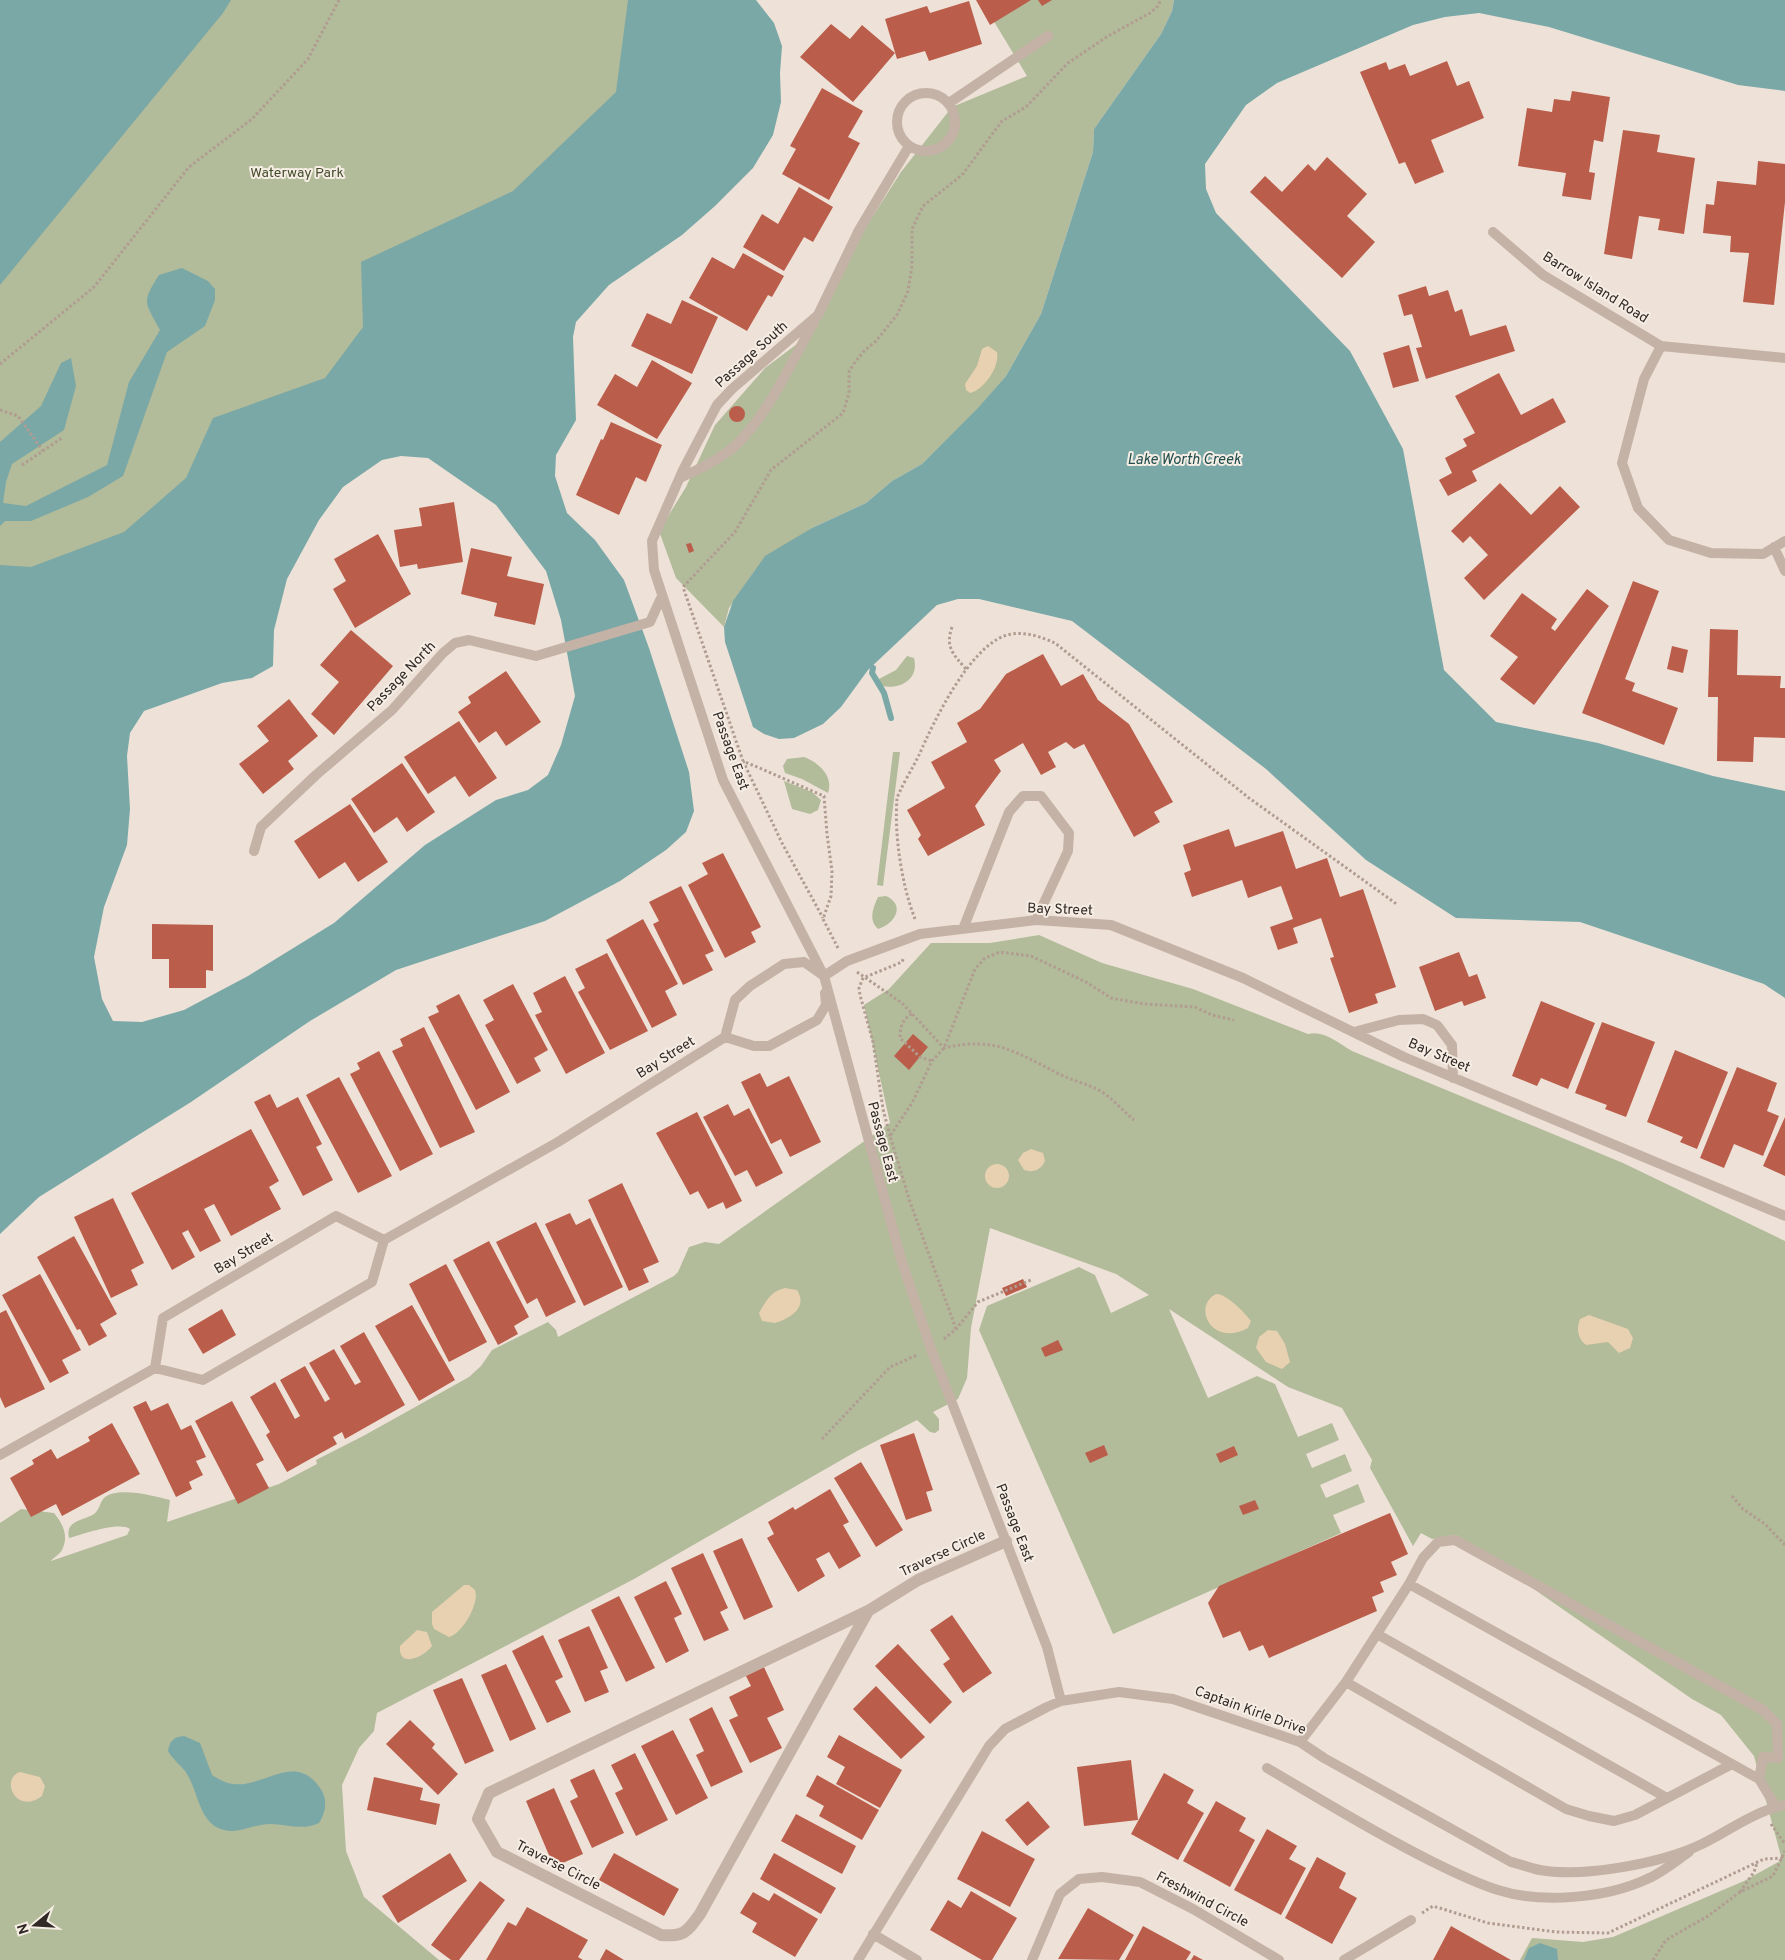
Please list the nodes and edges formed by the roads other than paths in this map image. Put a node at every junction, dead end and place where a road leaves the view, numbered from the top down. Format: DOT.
graph roads {
  1 [pos="1048,36"];
  2 [pos="949,103"];
  3 [pos="909,146"];
  4 [pos="1493,232"];
  5 [pos="818,315"];
  6 [pos="1661,346"];
  7 [pos="1785,358"];
  8 [pos="680,478"];
  9 [pos="1785,541"];
  10 [pos="1774,547"];
  11 [pos="1785,571"];
  12 [pos="661,598"];
  13 [pos="254,851"];
  14 [pos="1036,920"];
  15 [pos="963,929"];
  16 [pos="824,976"];
  17 [pos="1354,1032"];
  18 [pos="725,1037"];
  19 [pos="1453,1078"];
  20 [pos="1785,1216"];
  21 [pos="384,1240"];
  22 [pos="155,1368"];
  23 [pos="0,1455"];
  24 [pos="1006,1541"];
  25 [pos="1409,1584"];
  26 [pos="868,1611"];
  27 [pos="1377,1634"];
  28 [pos="1346,1682"];
  29 [pos="1061,1701"];
  30 [pos="1300,1742"];
  31 [pos="1732,1764"];
  32 [pos="1267,1768"];
  33 [pos="1759,1779"];
  34 [pos="1667,1798"];
  35 [pos="1781,1806"];
  36 [pos="1700,1845"];
  37 [pos="1411,1920"];
  38 [pos="873,1934"];
  39 [pos="858,1960"];
  40 [pos="917,1960"];
  41 [pos="1032,1960"];
  42 [pos="1279,1960"];
  43 [pos="1344,1960"];
  1 -- 2 [label="lane"];
  2 -- 3 [label="lane"];
  2 -- 3 [label="lane"];
  3 -- 5 [label="lane, Passage South"];
  4 -- 6 [label="lane, Barrow Island Road"];
  5 -- 8 [label="lane, Passage South"];
  5 -- 8 [label="lane"];
  6 -- 7 [label="lane, Barrow Island Road"];
  6 -- 10 [label="lane"];
  8 -- 12 [label="lane, Passage South"];
  9 -- 10 [label="lane"];
  10 -- 11 [label="lane"];
  12 -- 13 [label="lane, Passage North"];
  12 -- 16 [label="lane, Passage East"];
  14 -- 15 [label="lane, Bay Street"];
  14 -- 15 [label="lane"];
  14 -- 17 [label="lane, Bay Street"];
  15 -- 16 [label="lane, Bay Street"];
  16 -- 18 [label="lane"];
  16 -- 18 [label="lane"];
  16 -- 24 [label="lane, Passage East"];
  17 -- 19 [label="lane, Bay Street"];
  17 -- 19 [label="lane"];
  18 -- 21 [label="lane, Bay Street"];
  19 -- 20 [label="lane, Bay Street"];
  21 -- 22 [label="lane"];
  21 -- 22 [label="lane, Bay Street"];
  22 -- 23 [label="lane"];
  24 -- 26 [label="street, Traverse Circle"];
  24 -- 29 [label="lane, Passage East"];
  25 -- 27 [label="lane"];
  25 -- 31 [label="lane"];
  25 -- 33 [label="lane"];
  26 -- 26 [label="street, Traverse Circle"];
  27 -- 28 [label="lane"];
  27 -- 34 [label="lane"];
  28 -- 30 [label="lane"];
  28 -- 34 [label="lane"];
  29 -- 30 [label="lane, Captain Kirle Drive"];
  29 -- 38 [label="lane, Captain Kirle Drive"];
  30 -- 36 [label="lane, Captain Kirle Drive"];
  31 -- 33 [label="lane"];
  31 -- 34 [label="lane"];
  32 -- 36 [label="lane"];
  33 -- 35 [label="lane"];
  35 -- 36 [label="lane, Captain Kirle Drive"];
  37 -- 43 [label="lane"];
  38 -- 39 [label="lane, Captain Kirle Drive"];
  38 -- 40 [label="lane"];
  41 -- 42 [label="lane, Freshwind Circle"];
}
